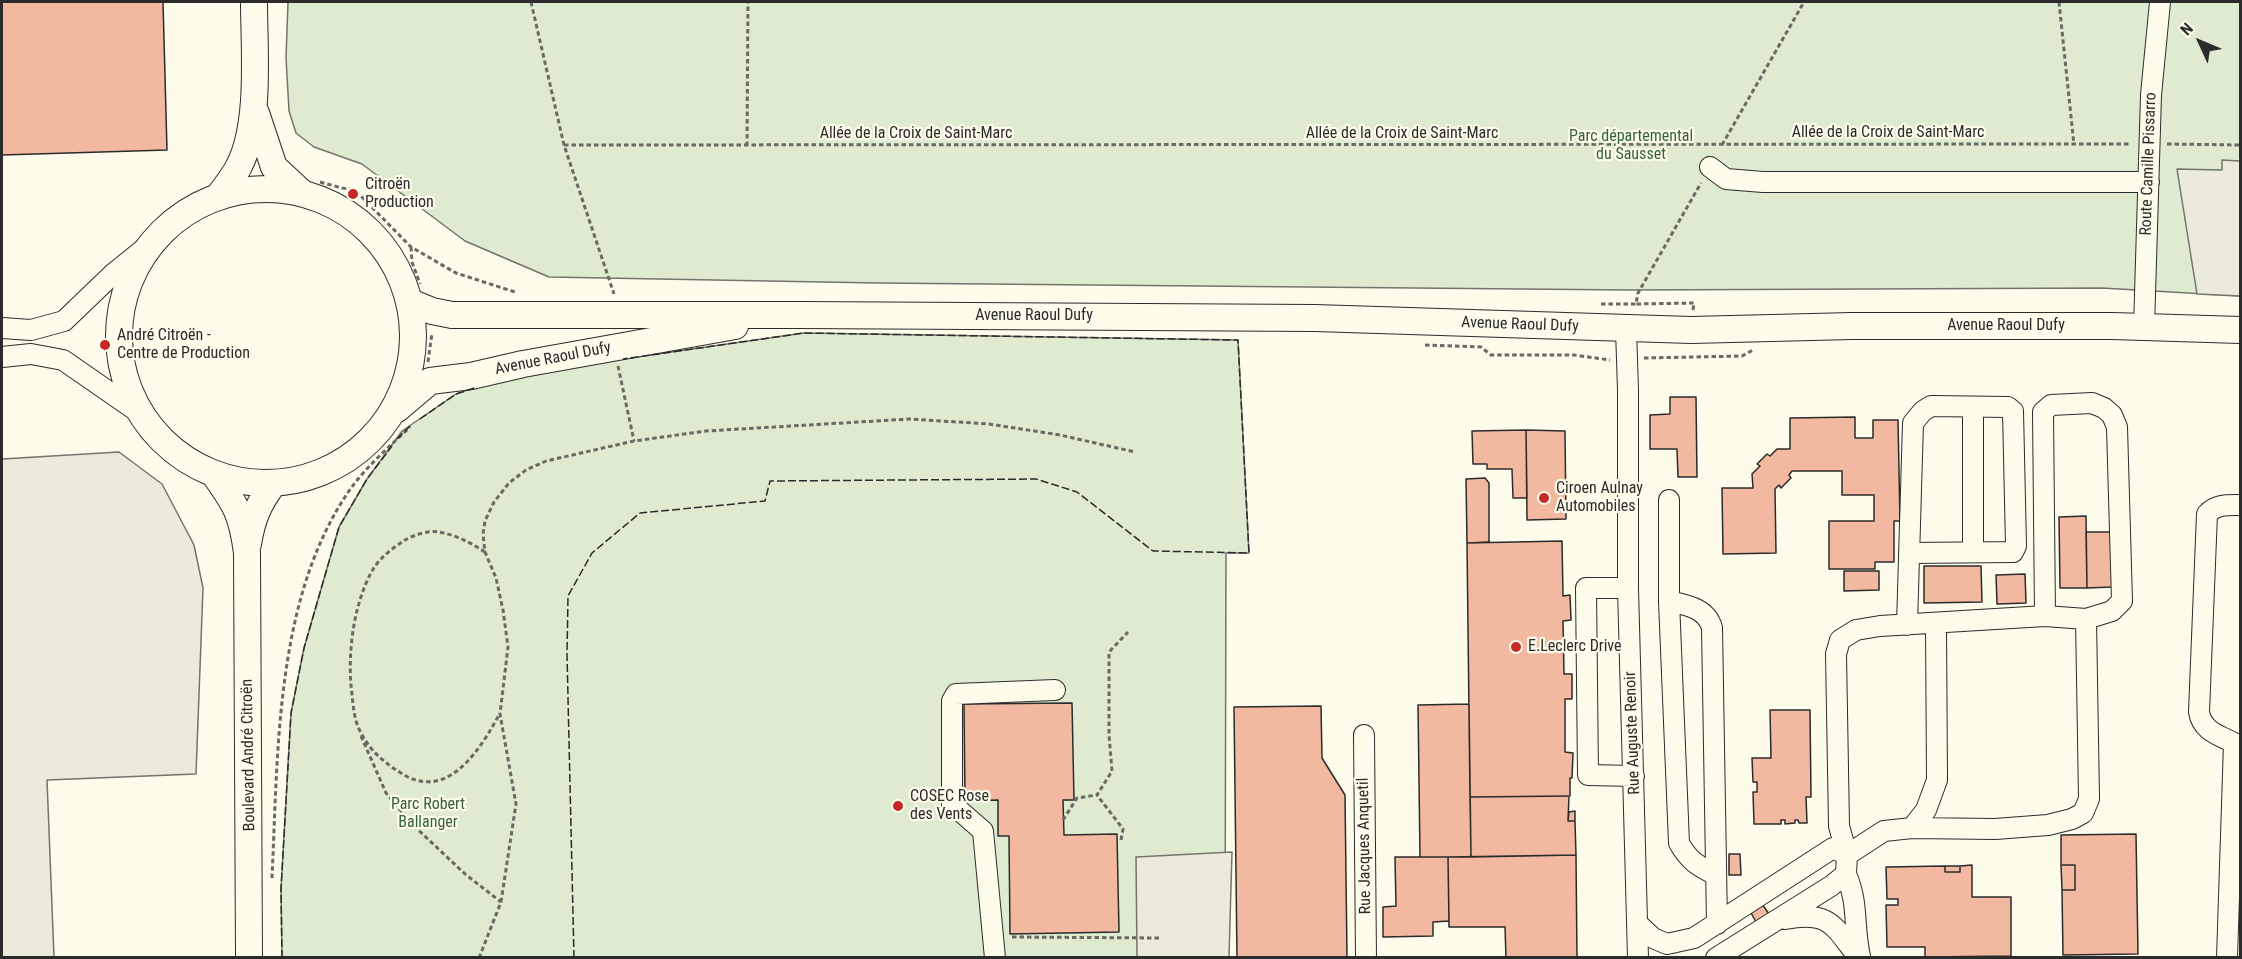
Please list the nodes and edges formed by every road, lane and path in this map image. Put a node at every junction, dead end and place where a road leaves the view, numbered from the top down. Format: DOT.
graph roads {
  1 [pos="254,2"];
  2 [pos="531,2"];
  3 [pos="748,2"];
  4 [pos="2059,2"];
  5 [pos="2160,2"];
  6 [pos="253,104"];
  7 [pos="2150,144"];
  8 [pos="564,145"];
  9 [pos="2074,145"];
  10 [pos="2241,145"];
  11 [pos="747,146"];
  12 [pos="1710,167"];
  13 [pos="2149,182"];
  14 [pos="303,193"];
  15 [pos="218,197"];
  16 [pos="155,240"];
  17 [pos="411,247"];
  18 [pos="511,292"];
  19 [pos="615,298"];
  20 [pos="410,302"];
  21 [pos="799,315"];
  22 [pos="2144,327"];
  23 [pos="2,328"];
  24 [pos="1626,329"];
  25 [pos="2241,330"];
  26 [pos="2,357"];
  27 [pos="616,360"];
  28 [pos="1972,407"];
  29 [pos="141,414"];
  30 [pos="390,415"];
  31 [pos="415,422"];
  32 [pos="634,441"];
  33 [pos="1135,452"];
  34 [pos="214,474"];
  35 [pos="274,483"];
  36 [pos="1669,500"];
  37 [pos="2241,505"];
  38 [pos="485,552"];
  39 [pos="1973,552"];
  40 [pos="247,553"];
  41 [pos="1909,553"];
  42 [pos="1628,588"];
  43 [pos="1669,601"];
  44 [pos="2045,616"];
  45 [pos="2086,619"];
  46 [pos="1936,624"];
  47 [pos="1907,625"];
  48 [pos="1128,632"];
  49 [pos="1054,690"];
  50 [pos="500,714"];
  51 [pos="359,729"];
  52 [pos="1364,735"];
  53 [pos="2238,741"];
  54 [pos="1634,776"];
  55 [pos="1096,795"];
  56 [pos="1063,820"];
  57 [pos="1912,828"];
  58 [pos="1121,840"];
  59 [pos="1847,864"];
  60 [pos="1716,875"];
  61 [pos="271,888"];
  62 [pos="501,902"];
  63 [pos="1776,920"];
  64 [pos="1638,924"];
  65 [pos="1717,924"];
  66 [pos="993,937"];
  67 [pos="1160,938"];
  68 [pos="249,957"];
  69 [pos="479,957"];
  70 [pos="995,957"];
  71 [pos="1366,957"];
  72 [pos="1638,957"];
  73 [pos="1716,957"];
  74 [pos="1859,957"];
  75 [pos="2227,957"];
  1 -- 6 [label="main road"];
  2 -- 8 [label="path"];
  3 -- 11 [label="path"];
  4 -- 9 [label="path"];
  5 -- 7 [label="street, Route Camille Pissarro"];
  6 -- 14 [label="main road"];
  6 -- 15 [label="main road"];
  7 -- 9 [label="path, Allée de la Croix de Saint-Marc"];
  7 -- 10 [label="path, Allée de la Croix de Saint-Marc"];
  7 -- 13 [label="street, Route Camille Pissarro"];
  8 -- 11 [label="path, Allée de la Croix de Saint-Marc"];
  8 -- 19 [label="path"];
  9 -- 11 [label="path, Allée de la Croix de Saint-Marc"];
  12 -- 13 [label="street"];
  13 -- 22 [label="street, Route Camille Pissarro"];
  14 -- 15 [label="main road"];
  14 -- 20 [label="main road"];
  15 -- 16 [label="main road"];
  16 -- 23 [label="street"];
  16 -- 29 [label="main road"];
  17 -- 18 [label="path"];
  20 -- 21 [label="main road, Avenue Raoul Dufy"];
  20 -- 30 [label="main road"];
  21 -- 24 [label="main road, Avenue Raoul Dufy"];
  21 -- 30 [label="main road, Avenue Raoul Dufy"];
  22 -- 24 [label="main road, Avenue Raoul Dufy"];
  22 -- 25 [label="main road, Avenue Raoul Dufy"];
  24 -- 42 [label="street, Rue Auguste Renoir"];
  26 -- 29 [label="street"];
  27 -- 32 [label="path"];
  28 -- 39 [label="street"];
  28 -- 39 [label="street"];
  28 -- 41 [label="street"];
  29 -- 34 [label="main road"];
  30 -- 35 [label="main road"];
  31 -- 61 [label="path"];
  32 -- 33 [label="path"];
  32 -- 38 [label="path"];
  34 -- 35 [label="main road"];
  34 -- 40 [label="main road, Boulevard André Citroën"];
  35 -- 40 [label="main road, Boulevard André Citroën"];
  36 -- 43 [label="street"];
  37 -- 53 [label="street"];
  38 -- 50 [label="path"];
  38 -- 51 [label="path"];
  39 -- 41 [label="street"];
  40 -- 68 [label="main road, Boulevard André Citroën"];
  41 -- 47 [label="street"];
  42 -- 54 [label="street, Rue Auguste Renoir"];
  42 -- 54 [label="street"];
  43 -- 60 [label="street"];
  43 -- 60 [label="street"];
  44 -- 45 [label="street"];
  44 -- 45 [label="street"];
  44 -- 46 [label="street"];
  45 -- 57 [label="street"];
  46 -- 47 [label="street"];
  46 -- 57 [label="street"];
  47 -- 59 [label="street"];
  48 -- 55 [label="path"];
  49 -- 66 [label="street"];
  50 -- 51 [label="path"];
  50 -- 62 [label="path"];
  51 -- 62 [label="path"];
  52 -- 71 [label="street, Rue Jacques Anquetil"];
  53 -- 75 [label="street"];
  54 -- 64 [label="street, Rue Auguste Renoir"];
  55 -- 56 [label="path"];
  55 -- 58 [label="path"];
  57 -- 59 [label="street"];
  59 -- 63 [label="street"];
  59 -- 65 [label="street"];
  59 -- 74 [label="street"];
  60 -- 65 [label="street"];
  62 -- 69 [label="path"];
  63 -- 73 [label="street"];
  63 -- 74 [label="street"];
  64 -- 65 [label="street"];
  64 -- 72 [label="street, Rue Auguste Renoir"];
  66 -- 67 [label="path"];
  66 -- 70 [label="street"];
}
